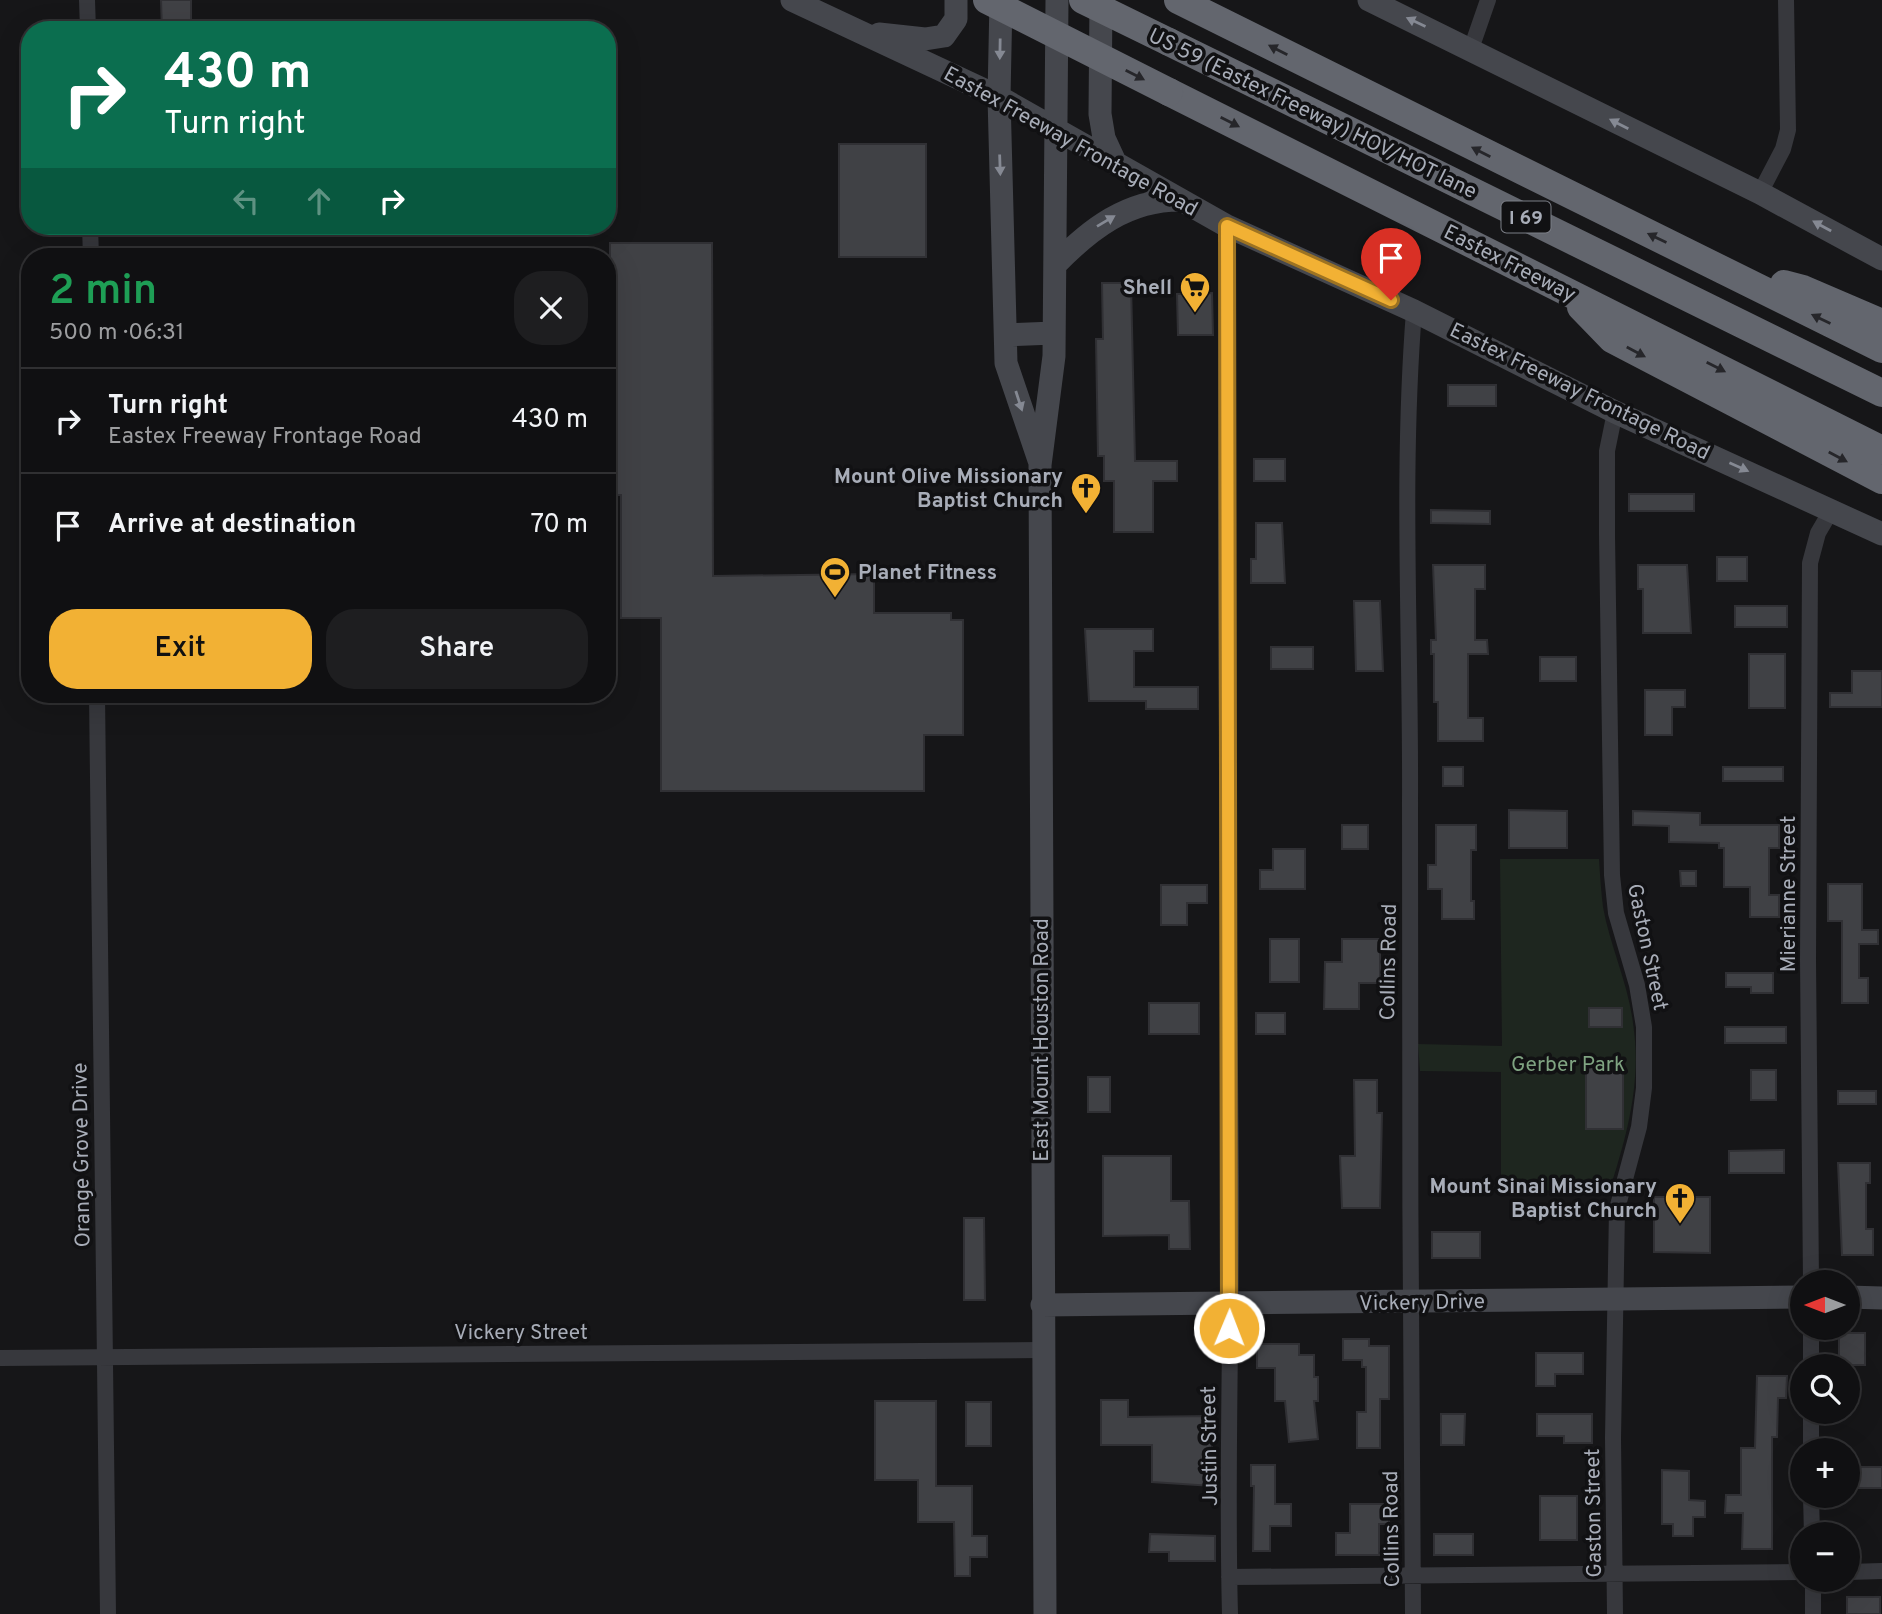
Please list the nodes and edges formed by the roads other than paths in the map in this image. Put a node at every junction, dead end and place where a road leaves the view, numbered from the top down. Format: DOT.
graph roads {
  1 [pos="87,0"];
  2 [pos="792,0"];
  3 [pos="957,0"];
  4 [pos="987,0"];
  5 [pos="1001,0"];
  6 [pos="1057,0"];
  7 [pos="1083,0"];
  8 [pos="1101,0"];
  9 [pos="1178,0"];
  10 [pos="1369,0"];
  11 [pos="1489,0"];
  12 [pos="1786,0"];
  13 [pos="88,21"];
  14 [pos="855,30"];
  15 [pos="1471,48"];
  16 [pos="999,97"];
  17 [pos="1056,129"];
  18 [pos="1116,164"];
  19 [pos="1760,193"];
  20 [pos="1180,200"];
  21 [pos="1227,226"];
  22 [pos="1882,259"];
  23 [pos="1055,265"];
  24 [pos="1718,268"];
  25 [pos="1567,292"];
  26 [pos="1414,311"];
  27 [pos="1882,323"];
  28 [pos="1054,333"];
  29 [pos="1006,335"];
  30 [pos="1882,349"];
  31 [pos="1882,393"];
  32 [pos="1615,412"];
  33 [pos="1882,450"];
  34 [pos="1040,465"];
  35 [pos="1882,480"];
  36 [pos="1832,509"];
  37 [pos="1882,534"];
  38 [pos="97,703"];
  39 [pos="1811,1270"];
  40 [pos="1790,1297"];
  41 [pos="1860,1297"];
  42 [pos="1882,1297"];
  43 [pos="1615,1300"];
  44 [pos="1410,1302"];
  45 [pos="1229,1303"];
  46 [pos="1042,1305"];
  47 [pos="1042,1350"];
  48 [pos="105,1356"];
  49 [pos="0,1358"];
  50 [pos="1882,1571"];
  51 [pos="1790,1572"];
  52 [pos="1860,1572"];
  53 [pos="1615,1574"];
  54 [pos="1412,1576"];
  55 [pos="1229,1577"];
  56 [pos="1813,1592"];
  57 [pos="108,1614"];
  58 [pos="1045,1614"];
  59 [pos="1230,1614"];
  60 [pos="1413,1614"];
  61 [pos="1615,1614"];
  62 [pos="1813,1614"];
  1 -- 13 [label="street"];
  2 -- 14 [label="street, Eastex Freeway Frontage Road"];
  3 -- 14 [label="street"];
  4 -- 25 [label="highway, Eastex Freeway / I 69, one-way, bridge"];
  5 -- 16 [label="street, East Mount Houston Road, one-way"];
  6 -- 17 [label="street, East Mount Houston Road"];
  7 -- 31 [label="highway, US 59 (Eastex Freeway) HOV/HOT lane / I 69, bridge"];
  8 -- 18 [label="street"];
  24 -- 9 [label="highway, I 69, one-way"];
  15 -- 10 [label="street, one-way"];
  11 -- 15 [label="street"];
  12 -- 19 [label="street"];
  14 -- 16 [label="street, Eastex Freeway Frontage Road"];
  19 -- 15 [label="street, one-way"];
  16 -- 17 [label="street, Eastex Freeway Frontage Road"];
  16 -- 29 [label="street, East Mount Houston Road, one-way"];
  17 -- 18 [label="street, Eastex Freeway Frontage Road"];
  17 -- 23 [label="street, East Mount Houston Road"];
  18 -- 20 [label="street, Eastex Freeway Frontage Road"];
  22 -- 19 [label="street, one-way"];
  20 -- 21 [label="street, Eastex Freeway Frontage Road"];
  23 -- 20 [label="street, one-way"];
  21 -- 26 [label="street, Eastex Freeway Frontage Road"];
  21 -- 45 [label="street, Justin Street"];
  23 -- 28 [label="street, East Mount Houston Road"];
  24 -- 27 [label="highway"];
  30 -- 24 [label="highway, I 69, one-way"];
  25 -- 33 [label="highway, Eastex Freeway / I 69, one-way"];
  25 -- 35 [label="highway, one-way"];
  26 -- 32 [label="street, Eastex Freeway Frontage Road"];
  26 -- 44 [label="street, Collins Road"];
  28 -- 29 [label="street"];
  28 -- 34 [label="street, East Mount Houston Road"];
  29 -- 34 [label="street, East Mount Houston Road, one-way"];
  32 -- 36 [label="street, Eastex Freeway Frontage Road, one-way"];
  32 -- 43 [label="street, Gaston Street"];
  34 -- 46 [label="street, East Mount Houston Road"];
  36 -- 37 [label="street, Eastex Freeway Frontage Road"];
  36 -- 39 [label="street, Mierianne Street"];
  38 -- 48 [label="street, Orange Grove Drive"];
  40 -- 43 [label="street, Vickery Drive"];
  41 -- 42 [label="street"];
  43 -- 44 [label="street, Vickery Drive"];
  43 -- 53 [label="street, Gaston Street"];
  44 -- 45 [label="street, Vickery Drive"];
  44 -- 54 [label="street, Collins Road"];
  45 -- 46 [label="street, Vickery Drive"];
  45 -- 55 [label="street, Justin Street"];
  46 -- 47 [label="street, East Mount Houston Road"];
  47 -- 48 [label="street, Vickery Street"];
  47 -- 58 [label="street, East Mount Houston Road"];
  48 -- 49 [label="street, Vickery Street"];
  48 -- 57 [label="street, Orange Grove Drive"];
  50 -- 52 [label="street"];
  51 -- 53 [label="street"];
  53 -- 54 [label="street"];
  53 -- 61 [label="street, Gaston Street"];
  54 -- 55 [label="street"];
  54 -- 60 [label="street, Collins Road"];
  55 -- 59 [label="street, Justin Street"];
  56 -- 62 [label="street"];
}
